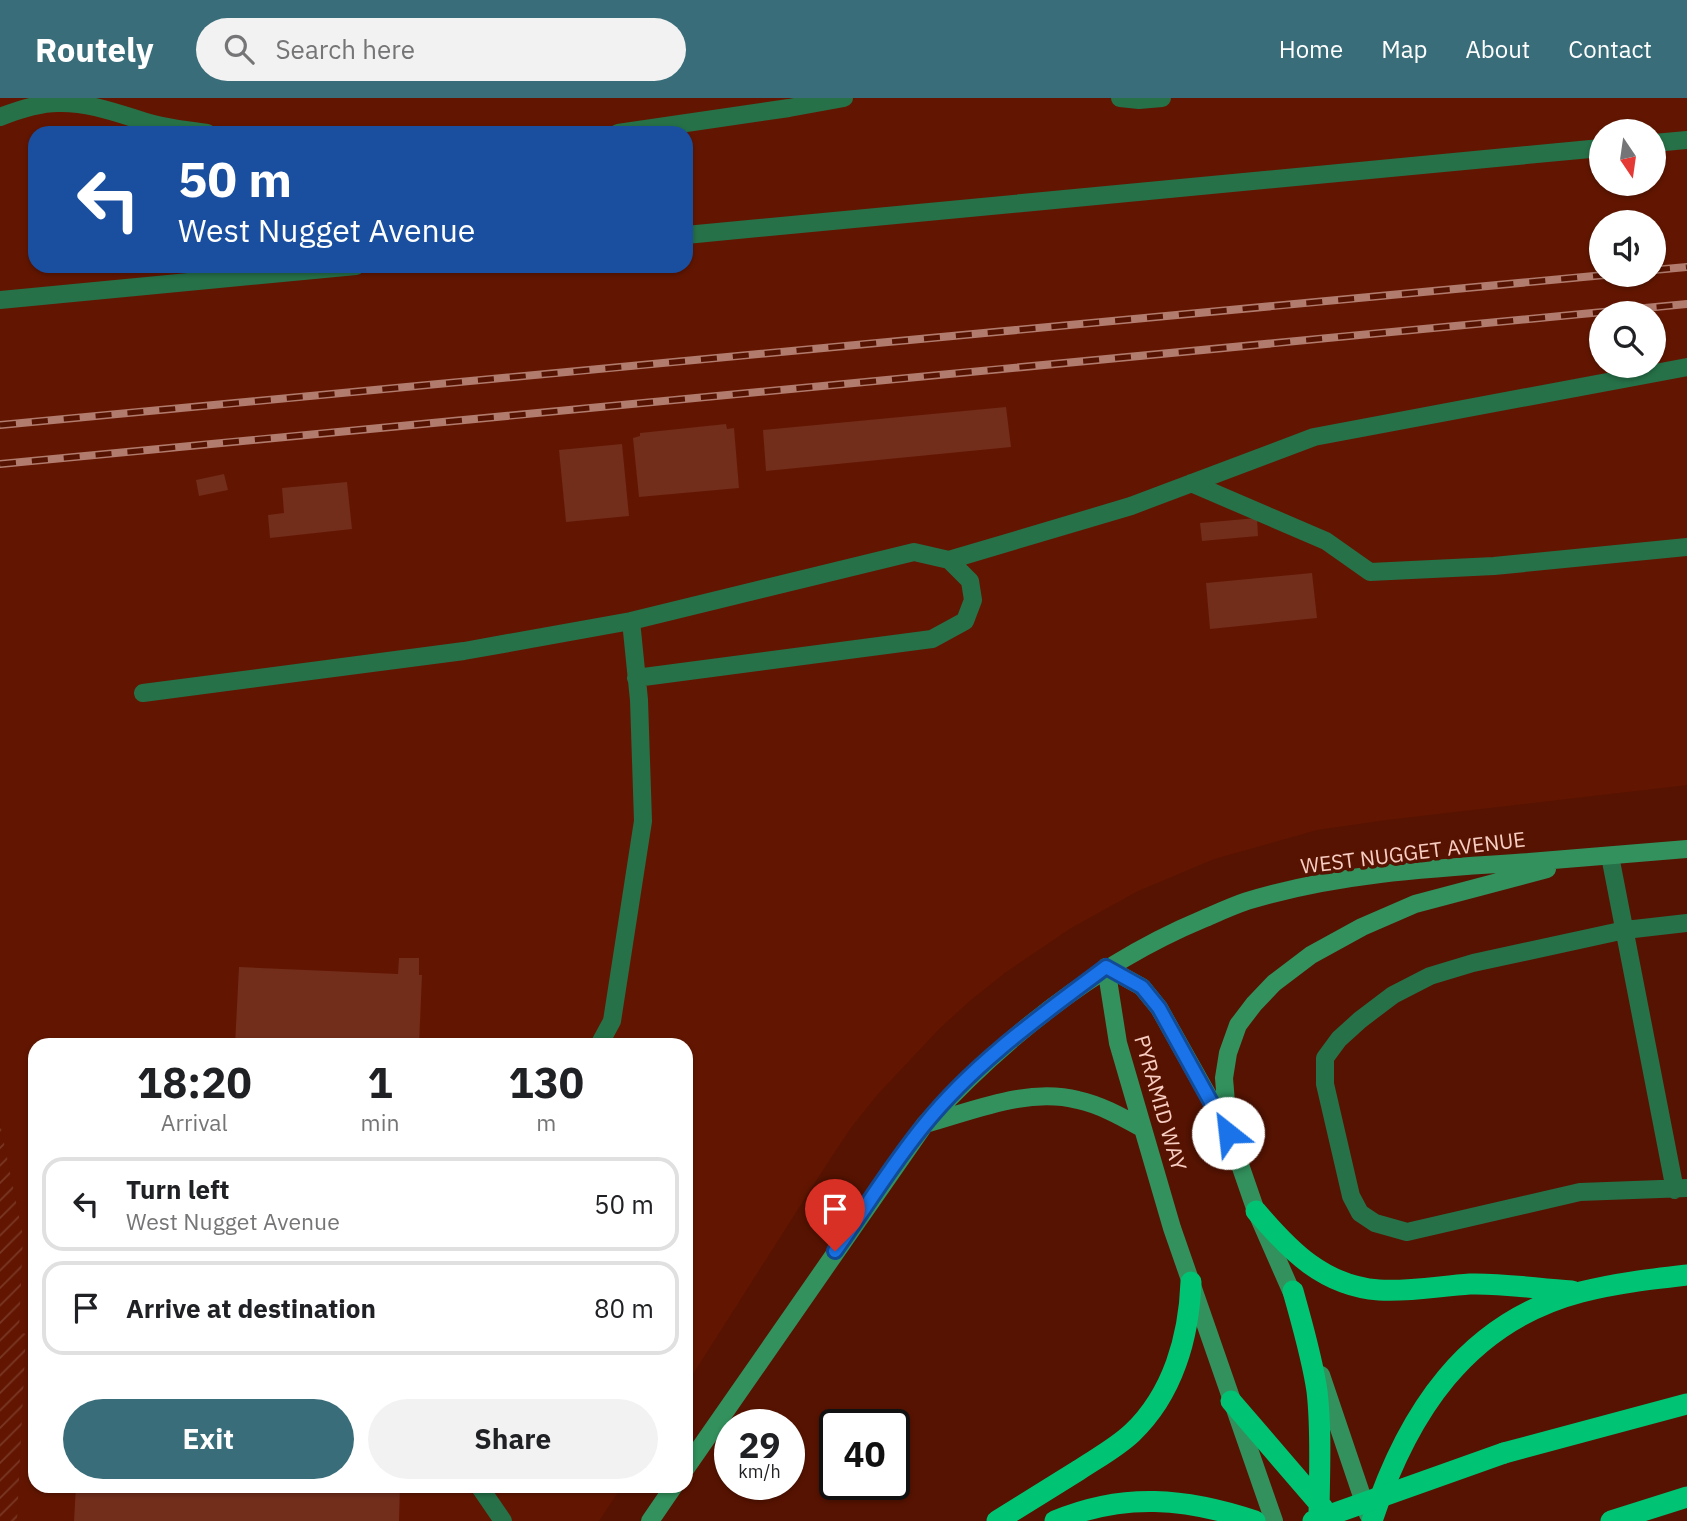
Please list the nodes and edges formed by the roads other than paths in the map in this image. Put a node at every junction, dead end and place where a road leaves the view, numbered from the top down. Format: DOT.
graph roads {
  1 [pos="844,98"];
  2 [pos="1120,98"];
  3 [pos="1162,98"];
  4 [pos="0,117"];
  5 [pos="163,126"];
  6 [pos="666,126"];
  7 [pos="1687,140"];
  8 [pos="1666,142"];
  9 [pos="1589,149"];
  10 [pos="693,234"];
  11 [pos="283,273"];
  12 [pos="0,300"];
  13 [pos="1687,367"];
  14 [pos="1191,483"];
  15 [pos="1687,547"];
  16 [pos="949,560"];
  17 [pos="631,621"];
  18 [pos="636,678"];
  19 [pos="143,694"];
  20 [pos="1687,849"];
  21 [pos="1610,856"];
  22 [pos="1587,858"];
  23 [pos="1687,923"];
  24 [pos="1625,930"];
  25 [pos="1106,967"];
  26 [pos="603,1038"];
  27 [pos="925,1124"];
  28 [pos="1142,1128"];
  29 [pos="1228,1133"];
  30 [pos="1681,1189"];
  31 [pos="1256,1211"];
  32 [pos="1687,1275"];
  33 [pos="1191,1282"];
  34 [pos="1293,1291"];
  35 [pos="1581,1292"];
  36 [pos="1231,1401"];
  37 [pos="1687,1404"];
  38 [pos="693,1458"];
  39 [pos="484,1493"];
  40 [pos="669,1493"];
  41 [pos="1687,1497"];
  42 [pos="1317,1515"];
  43 [pos="503,1521"];
  44 [pos="650,1521"];
  45 [pos="997,1521"];
  46 [pos="1055,1521"];
  47 [pos="1255,1521"];
  48 [pos="1274,1521"];
  49 [pos="1335,1521"];
  50 [pos="1371,1521"];
  51 [pos="1611,1521"];
  1 -- 6 [label="lane"];
  2 -- 3 [label="lane"];
  4 -- 5 [label="lane"];
  7 -- 8 [label="lane"];
  9 -- 10 [label="lane"];
  11 -- 12 [label="lane"];
  13 -- 14 [label="lane"];
  14 -- 15 [label="lane"];
  14 -- 16 [label="lane"];
  16 -- 17 [label="lane"];
  16 -- 18 [label="lane"];
  17 -- 18 [label="lane"];
  17 -- 19 [label="lane"];
  18 -- 26 [label="lane"];
  20 -- 21 [label="street, WEST NUGGET AVENUE"];
  21 -- 22 [label="street, WEST NUGGET AVENUE"];
  21 -- 24 [label="lane"];
  22 -- 25 [label="street, WEST NUGGET AVENUE"];
  22 -- 29 [label="street"];
  23 -- 24 [label="lane"];
  24 -- 30 [label="lane"];
  24 -- 30 [label="lane"];
  25 -- 27 [label="street, WEST NUGGET AVENUE"];
  25 -- 28 [label="street, PYRAMID WAY"];
  25 -- 29 [label="street, PYRAMID WAY"];
  27 -- 28 [label="street"];
  27 -- 38 [label="street, WEST NUGGET AVENUE"];
  28 -- 33 [label="street, PYRAMID WAY"];
  29 -- 31 [label="street, PYRAMID WAY"];
  31 -- 34 [label="street, PYRAMID WAY"];
  31 -- 35 [label="highway"];
  32 -- 35 [label="highway"];
  33 -- 36 [label="street, PYRAMID WAY"];
  33 -- 45 [label="highway"];
  34 -- 42 [label="highway"];
  34 -- 50 [label="street, PYRAMID WAY"];
  35 -- 50 [label="highway"];
  36 -- 42 [label="highway"];
  36 -- 48 [label="street, PYRAMID WAY"];
  37 -- 42 [label="highway, bridge"];
  39 -- 43 [label="lane"];
  40 -- 44 [label="street"];
  41 -- 51 [label="highway"];
  42 -- 49 [label="highway"];
  46 -- 47 [label="highway"];
}
